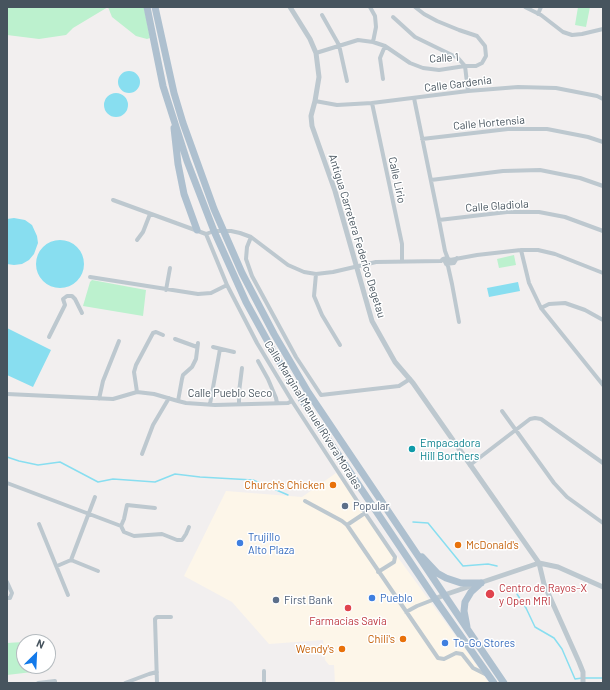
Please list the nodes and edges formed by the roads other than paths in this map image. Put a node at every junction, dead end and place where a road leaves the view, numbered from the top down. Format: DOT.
graph roads {
  1 [pos="147,7"];
  2 [pos="155,7"];
  3 [pos="290,7"];
  4 [pos="370,7"];
  5 [pos="415,7"];
  6 [pos="525,7"];
  7 [pos="541,7"];
  8 [pos="538,14"];
  9 [pos="322,15"];
  10 [pos="393,17"];
  11 [pos="603,29"];
  12 [pos="373,42"];
  13 [pos="340,45"];
  14 [pos="385,46"];
  15 [pos="316,53"];
  16 [pos="465,66"];
  17 [pos="383,79"];
  18 [pos="347,81"];
  19 [pos="468,91"];
  20 [pos="414,98"];
  21 [pos="603,99"];
  22 [pos="315,101"];
  23 [pos="372,103"];
  24 [pos="173,116"];
  25 [pos="422,139"];
  26 [pos="603,142"];
  27 [pos="431,180"];
  28 [pos="603,186"];
  29 [pos="113,200"];
  30 [pos="150,214"];
  31 [pos="439,220"];
  32 [pos="197,230"];
  33 [pos="214,231"];
  34 [pos="603,231"];
  35 [pos="224,232"];
  36 [pos="206,234"];
  37 [pos="251,237"];
  38 [pos="137,240"];
  39 [pos="521,250"];
  40 [pos="402,261"];
  41 [pos="446,261"];
  42 [pos="356,266"];
  43 [pos="170,268"];
  44 [pos="603,273"];
  45 [pos="316,274"];
  46 [pos="90,278"];
  47 [pos="227,285"];
  48 [pos="166,290"];
  49 [pos="541,308"];
  50 [pos="82,313"];
  51 [pos="603,320"];
  52 [pos="459,322"];
  53 [pos="163,335"];
  54 [pos="49,338"];
  55 [pos="176,339"];
  56 [pos="119,341"];
  57 [pos="340,345"];
  58 [pos="213,347"];
  59 [pos="220,349"];
  60 [pos="234,352"];
  61 [pos="258,361"];
  62 [pos="242,368"];
  63 [pos="410,380"];
  64 [pos="603,385"];
  65 [pos="137,392"];
  66 [pos="7,394"];
  67 [pos="169,398"];
  68 [pos="99,399"];
  69 [pos="178,401"];
  70 [pos="292,401"];
  71 [pos="277,403"];
  72 [pos="210,404"];
  73 [pos="239,404"];
  74 [pos="502,411"];
  75 [pos="516,430"];
  76 [pos="142,454"];
  77 [pos="603,463"];
  78 [pos="470,464"];
  79 [pos="7,483"];
  80 [pos="95,497"];
  81 [pos="305,501"];
  82 [pos="155,508"];
  83 [pos="365,513"];
  84 [pos="89,514"];
  85 [pos="603,523"];
  86 [pos="39,524"];
  87 [pos="347,525"];
  88 [pos="121,526"];
  89 [pos="189,526"];
  90 [pos="410,545"];
  91 [pos="71,560"];
  92 [pos="539,563"];
  93 [pos="56,566"];
  94 [pos="98,571"];
  95 [pos="378,572"];
  96 [pos="7,582"];
  97 [pos="480,583"];
  98 [pos="603,586"];
  99 [pos="68,595"];
  100 [pos="444,595"];
  101 [pos="9,598"];
  102 [pos="435,599"];
  103 [pos="406,612"];
  104 [pos="171,617"];
  105 [pos="468,630"];
  106 [pos="157,672"];
  107 [pos="264,672"];
  108 [pos="489,676"];
  109 [pos="55,682"];
  110 [pos="583,682"];
  111 [pos="38,683"];
  112 [pos="125,683"];
  113 [pos="157,683"];
  114 [pos="264,683"];
  115 [pos="494,683"];
  116 [pos="504,683"];
  1 -- 24 [label="main road"];
  2 -- 35 [label="main road"];
  3 -- 15 [label="street, Antigua Carretera Federico Degetau"];
  4 -- 12 [label="street"];
  5 -- 16 [label="street, Calle 1"];
  6 -- 8 [label="street"];
  7 -- 8 [label="street"];
  8 -- 11 [label="street"];
  9 -- 13 [label="street"];
  10 -- 16 [label="street"];
  12 -- 13 [label="street, Calle 1"];
  12 -- 14 [label="street, Calle 1"];
  13 -- 15 [label="street, Calle 1"];
  13 -- 18 [label="street"];
  14 -- 16 [label="street, Calle 1"];
  14 -- 17 [label="street"];
  15 -- 22 [label="street, Antigua Carretera Federico Degetau"];
  16 -- 19 [label="street"];
  19 -- 20 [label="street, Calle Gardenia"];
  19 -- 21 [label="street, Calle Gardenia"];
  20 -- 23 [label="street, Calle Gardenia"];
  20 -- 25 [label="street"];
  22 -- 23 [label="street, Calle Gardenia"];
  22 -- 42 [label="street, Antigua Carretera Federico Degetau"];
  23 -- 40 [label="street, Calle Lirio"];
  24 -- 32 [label="main road"];
  24 -- 33 [label="main road"];
  25 -- 26 [label="street, Calle Hortensia"];
  25 -- 27 [label="street"];
  27 -- 28 [label="street"];
  27 -- 31 [label="street"];
  29 -- 30 [label="street"];
  30 -- 32 [label="street"];
  30 -- 38 [label="street"];
  31 -- 34 [label="street, Calle Gladiola"];
  31 -- 41 [label="street"];
  32 -- 36 [label="street"];
  33 -- 35 [label="street"];
  33 -- 36 [label="street"];
  33 -- 102 [label="main road"];
  35 -- 37 [label="street"];
  35 -- 90 [label="main road"];
  36 -- 47 [label="street, Calle Marginal Manuel Rivera Morales"];
  37 -- 45 [label="street"];
  37 -- 63 [label="street"];
  39 -- 41 [label="street"];
  39 -- 44 [label="street"];
  39 -- 49 [label="street"];
  40 -- 41 [label="street"];
  40 -- 42 [label="street"];
  41 -- 52 [label="street"];
  42 -- 45 [label="street"];
  42 -- 63 [label="street, Antigua Carretera Federico Degetau"];
  43 -- 48 [label="street"];
  45 -- 57 [label="street"];
  46 -- 48 [label="street"];
  47 -- 48 [label="street"];
  47 -- 70 [label="street, Calle Marginal Manuel Rivera Morales"];
  49 -- 51 [label="street"];
  49 -- 64 [label="street"];
  50 -- 54 [label="street"];
  53 -- 65 [label="street"];
  55 -- 69 [label="street"];
  56 -- 68 [label="street"];
  58 -- 59 [label="street"];
  59 -- 60 [label="street"];
  59 -- 72 [label="street"];
  61 -- 71 [label="street"];
  62 -- 73 [label="street"];
  63 -- 78 [label="street, Antigua Carretera Federico Degetau"];
  65 -- 67 [label="street, Calle Pueblo Seco"];
  65 -- 68 [label="street, Calle Pueblo Seco"];
  66 -- 68 [label="street, Calle Pueblo Seco"];
  67 -- 69 [label="street, Calle Pueblo Seco"];
  67 -- 76 [label="street"];
  69 -- 72 [label="street, Calle Pueblo Seco"];
  70 -- 71 [label="street, Calle Pueblo Seco"];
  70 -- 83 [label="street, Calle Marginal Manuel Rivera Morales"];
  71 -- 73 [label="street, Calle Pueblo Seco"];
  72 -- 73 [label="street, Calle Pueblo Seco"];
  74 -- 75 [label="street"];
  75 -- 77 [label="street"];
  75 -- 78 [label="street"];
  75 -- 85 [label="street"];
  78 -- 92 [label="street, Antigua Carretera Federico Degetau"];
  79 -- 84 [label="street"];
  80 -- 84 [label="street"];
  81 -- 87 [label="street"];
  82 -- 88 [label="street"];
  83 -- 87 [label="street"];
  83 -- 95 [label="street, Calle Marginal Manuel Rivera Morales"];
  84 -- 88 [label="street"];
  84 -- 91 [label="street"];
  86 -- 93 [label="street"];
  87 -- 95 [label="street"];
  88 -- 89 [label="street"];
  90 -- 97 [label="main road"];
  90 -- 100 [label="main road"];
  91 -- 93 [label="street"];
  91 -- 94 [label="street"];
  92 -- 97 [label="street"];
  92 -- 98 [label="street"];
  92 -- 110 [label="street, Antigua Carretera Federico Degetau"];
  93 -- 99 [label="street"];
  95 -- 103 [label="street"];
  96 -- 101 [label="street"];
  97 -- 100 [label="street"];
  97 -- 105 [label="main road"];
  100 -- 102 [label="street"];
  100 -- 105 [label="main road"];
  102 -- 103 [label="street"];
  102 -- 108 [label="main road"];
  103 -- 108 [label="street"];
  104 -- 106 [label="street"];
  105 -- 116 [label="main road"];
  106 -- 112 [label="street"];
  106 -- 113 [label="street"];
  107 -- 114 [label="street"];
  108 -- 115 [label="main road"];
  109 -- 111 [label="street"];
}
